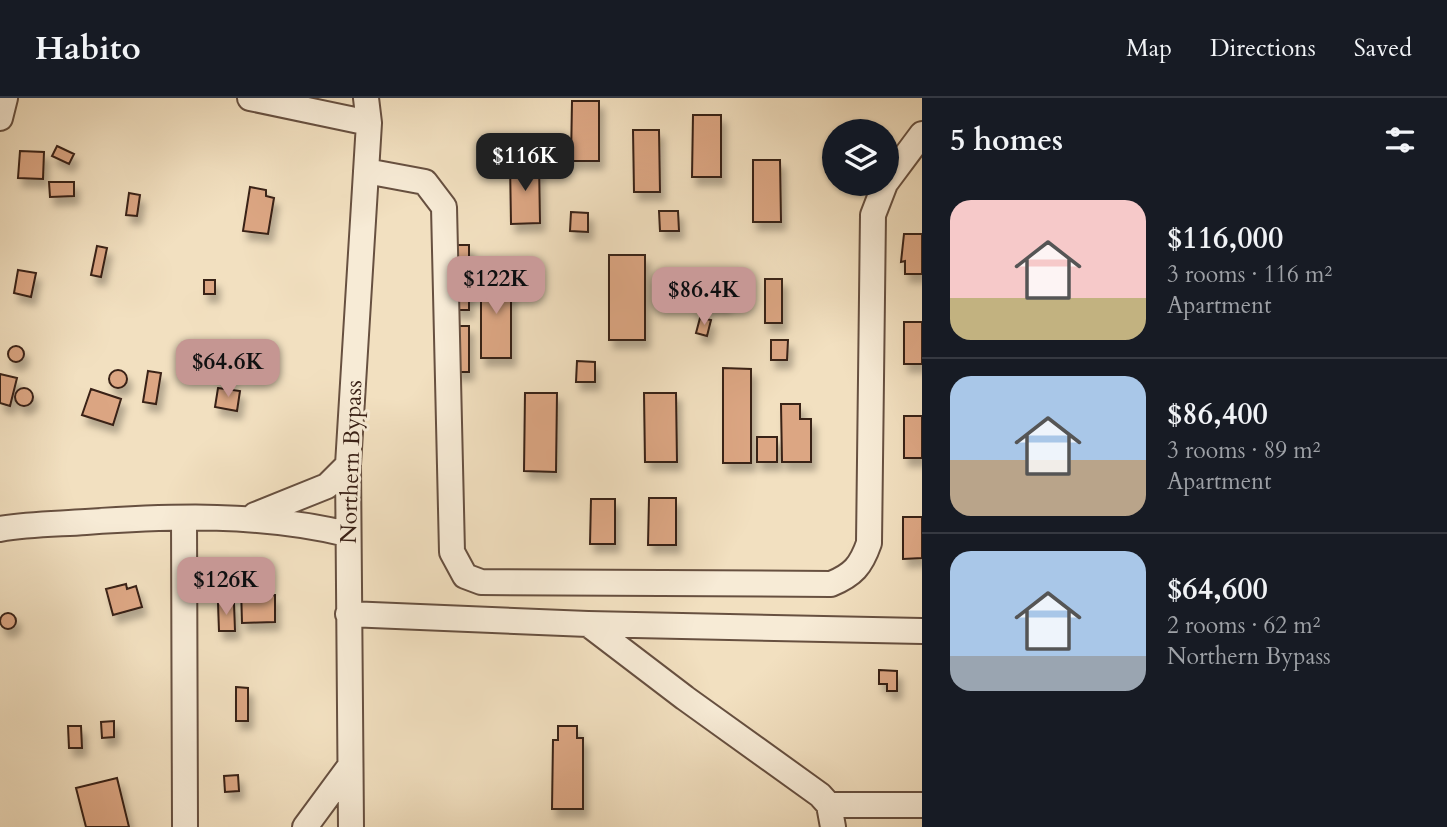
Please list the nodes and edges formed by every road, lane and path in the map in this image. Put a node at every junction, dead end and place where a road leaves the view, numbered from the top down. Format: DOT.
graph roads {
  1 [pos="5,98"];
  2 [pos="250,98"];
  3 [pos="366,98"];
  4 [pos="0,118"];
  5 [pos="369,123"];
  6 [pos="922,134"];
  7 [pos="899,165"];
  8 [pos="366,171"];
  9 [pos="880,196"];
  10 [pos="348,465"];
  11 [pos="248,517"];
  12 [pos="184,518"];
  13 [pos="0,529"];
  14 [pos="347,534"];
  15 [pos="348,614"];
  16 [pos="588,624"];
  17 [pos="922,631"];
  18 [pos="350,766"];
  19 [pos="922,805"];
  20 [pos="831,816"];
  21 [pos="184,827"];
  22 [pos="305,827"];
  23 [pos="351,827"];
  1 -- 4 [label="street"];
  2 -- 5 [label="street"];
  3 -- 5 [label="street, Northern Bypass"];
  5 -- 8 [label="street, Northern Bypass"];
  6 -- 7 [label="street"];
  8 -- 9 [label="street"];
  8 -- 10 [label="street, Northern Bypass"];
  10 -- 11 [label="street"];
  10 -- 14 [label="street, Northern Bypass"];
  11 -- 12 [label="street"];
  11 -- 14 [label="street"];
  12 -- 13 [label="street"];
  12 -- 21 [label="street"];
  14 -- 15 [label="street, Northern Bypass"];
  15 -- 16 [label="street"];
  15 -- 18 [label="street, Northern Bypass"];
  16 -- 17 [label="street"];
  16 -- 20 [label="street"];
  18 -- 22 [label="street"];
  18 -- 23 [label="street, Northern Bypass"];
  19 -- 20 [label="street"];
}
